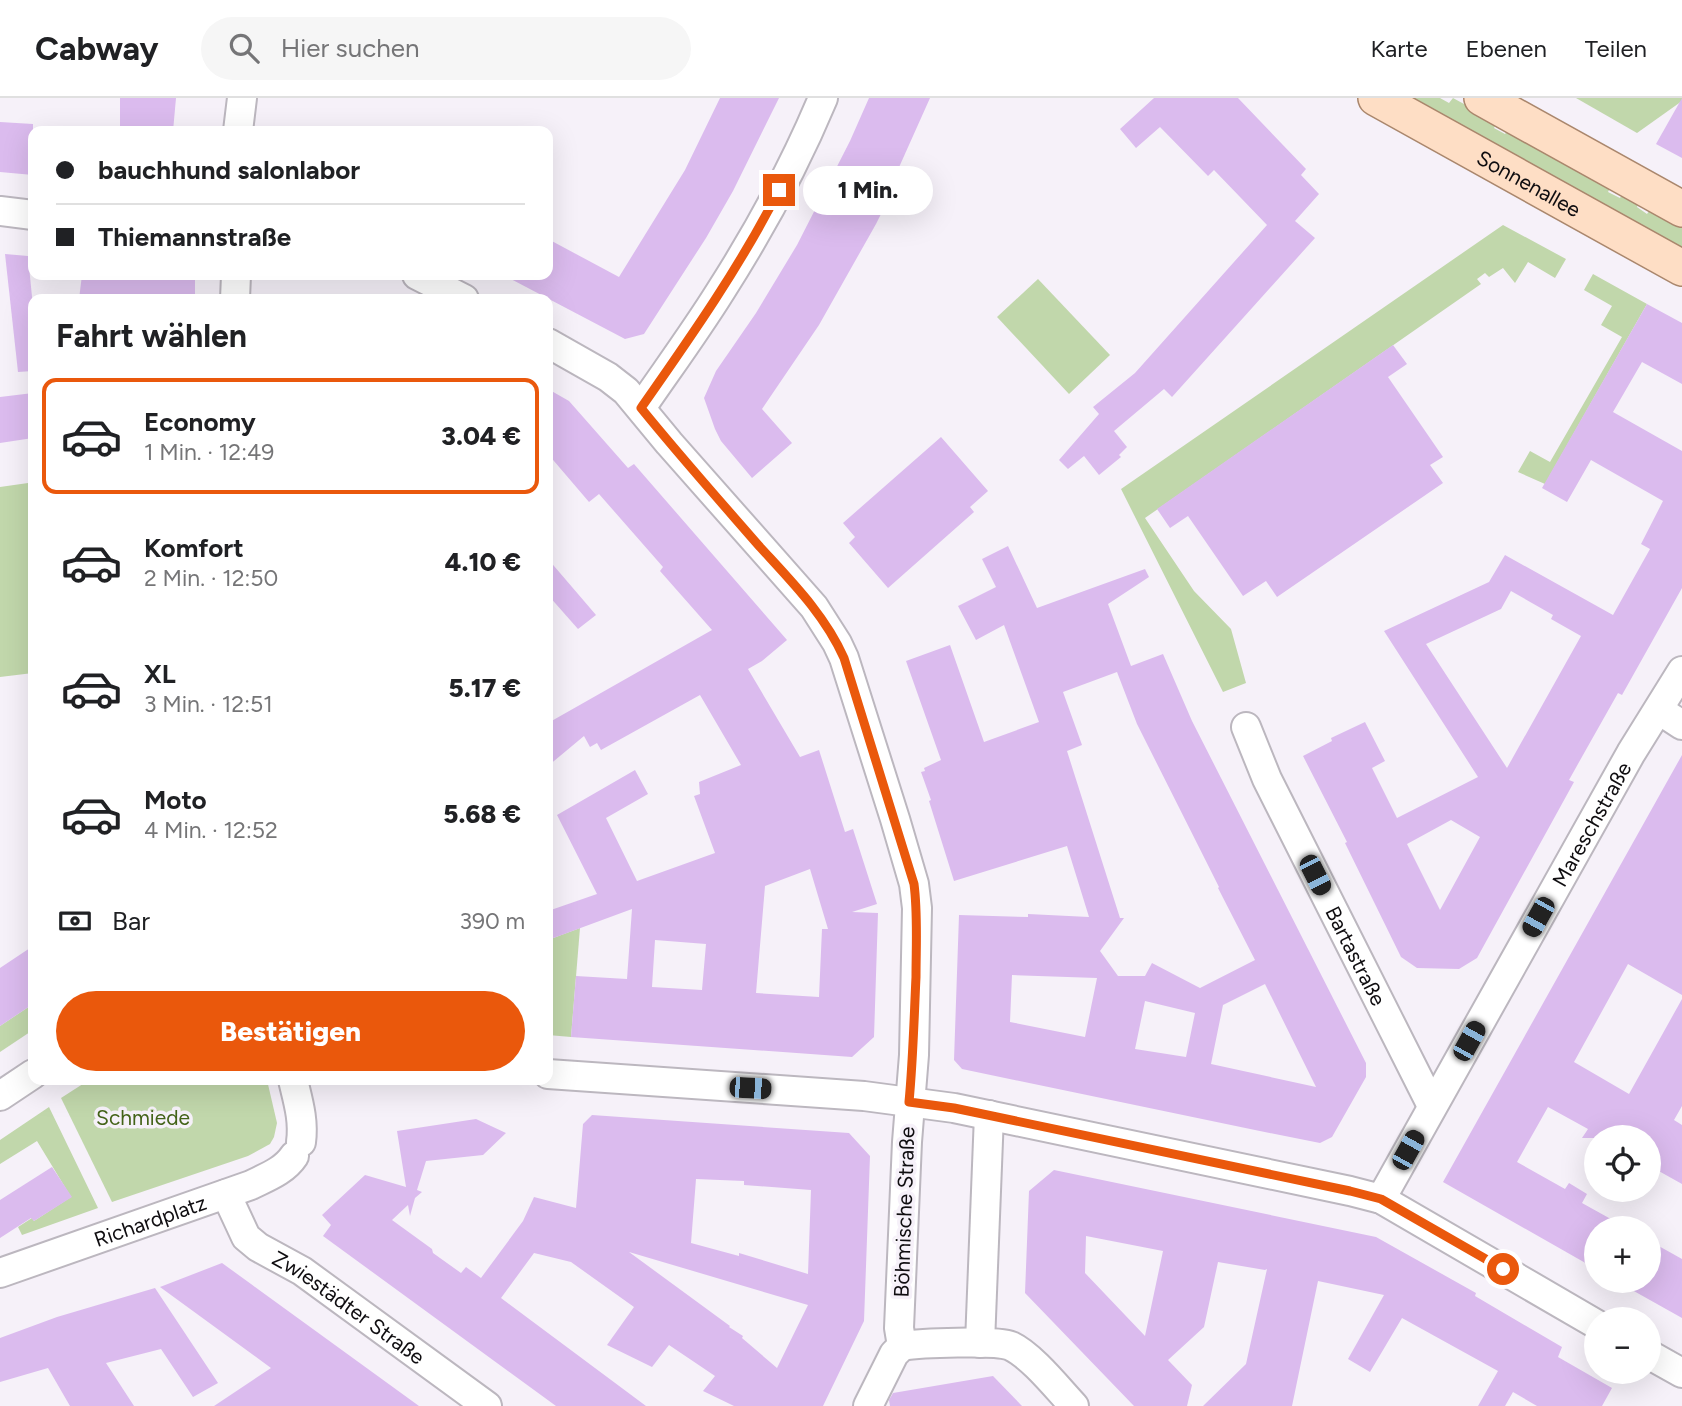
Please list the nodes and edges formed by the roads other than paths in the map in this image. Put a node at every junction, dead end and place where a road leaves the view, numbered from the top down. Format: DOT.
graph roads {
  1 [pos="242,98"];
  2 [pos="823,98"];
  3 [pos="1376,98"];
  4 [pos="1482,98"];
  5 [pos="239,126"];
  6 [pos="1682,209"];
  7 [pos="0,211"];
  8 [pos="28,214"];
  9 [pos="1682,268"];
  10 [pos="427,280"];
  11 [pos="454,294"];
  12 [pos="553,347"];
  13 [pos="641,408"];
  14 [pos="1682,671"];
  15 [pos="1670,717"];
  16 [pos="1246,727"];
  17 [pos="553,1074"];
  18 [pos="28,1077"];
  19 [pos="294,1085"];
  20 [pos="0,1096"];
  21 [pos="909,1102"];
  22 [pos="1432,1106"];
  23 [pos="989,1115"];
  24 [pos="226,1194"];
  25 [pos="1381,1199"];
  26 [pos="0,1273"];
  27 [pos="1584,1317"];
  28 [pos="980,1343"];
  29 [pos="902,1346"];
  30 [pos="1661,1361"];
  31 [pos="1682,1373"];
  32 [pos="487,1406"];
  33 [pos="868,1406"];
  34 [pos="1074,1406"];
  1 -- 5 [label="street"];
  2 -- 13 [label="street"];
  3 -- 9 [label="main road, Sonnenallee"];
  4 -- 6 [label="main road"];
  7 -- 8 [label="street"];
  10 -- 11 [label="street"];
  12 -- 13 [label="street, Böhmische Straße"];
  13 -- 21 [label="street, Böhmische Straße"];
  14 -- 15 [label="street, Mareschstraße"];
  15 -- 22 [label="street, Mareschstraße"];
  16 -- 22 [label="street, Bartastraße"];
  17 -- 21 [label="street"];
  18 -- 20 [label="street"];
  19 -- 24 [label="street, Richardplatz"];
  21 -- 23 [label="street"];
  21 -- 29 [label="street, Böhmische Straße"];
  22 -- 25 [label="street, Mareschstraße"];
  23 -- 25 [label="street"];
  23 -- 28 [label="street"];
  24 -- 26 [label="street, Richardplatz"];
  24 -- 32 [label="street, Zwiestädter Straße"];
  25 -- 27 [label="street"];
  28 -- 29 [label="street"];
  28 -- 34 [label="street"];
  29 -- 33 [label="street"];
  30 -- 31 [label="street"];
}
